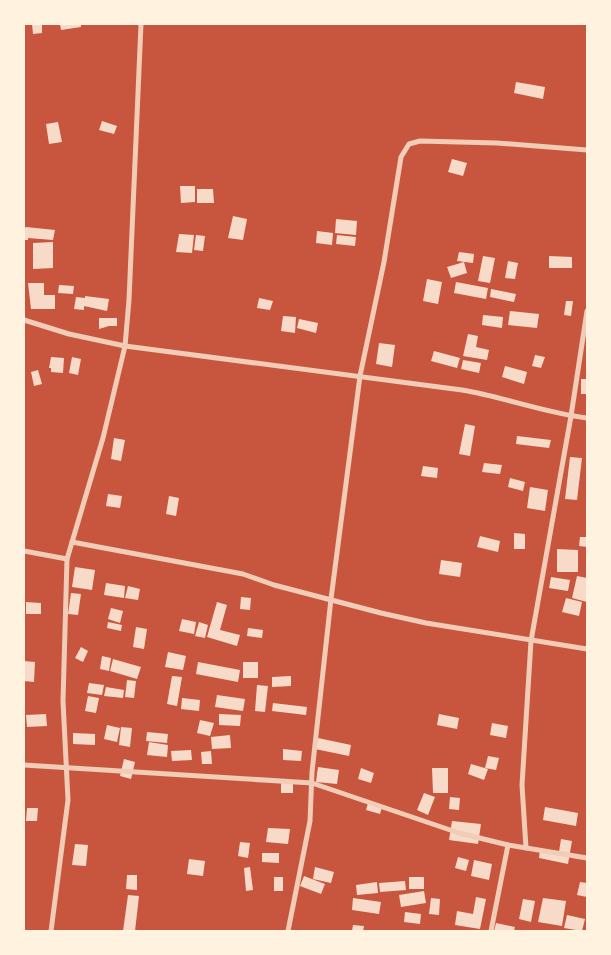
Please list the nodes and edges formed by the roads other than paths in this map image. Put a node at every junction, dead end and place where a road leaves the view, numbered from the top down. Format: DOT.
graph roads {
  1 [pos="141,24"];
  2 [pos="587,150"];
  3 [pos="587,311"];
  4 [pos="24,320"];
  5 [pos="125,346"];
  6 [pos="360,376"];
  7 [pos="571,416"];
  8 [pos="587,418"];
  9 [pos="72,542"];
  10 [pos="24,550"];
  11 [pos="67,559"];
  12 [pos="330,599"];
  13 [pos="531,641"];
  14 [pos="587,650"];
  15 [pos="24,764"];
  16 [pos="67,767"];
  17 [pos="312,783"];
  18 [pos="508,845"];
  19 [pos="526,848"];
  20 [pos="587,858"];
  21 [pos="51,931"];
  22 [pos="288,931"];
  23 [pos="491,931"];
  1 -- 5 [label="street"];
  2 -- 6 [label="street"];
  3 -- 7 [label="street"];
  4 -- 5 [label="street"];
  5 -- 6 [label="street"];
  5 -- 9 [label="street"];
  6 -- 7 [label="street"];
  6 -- 12 [label="street"];
  7 -- 8 [label="street"];
  7 -- 13 [label="street"];
  9 -- 11 [label="street"];
  9 -- 12 [label="street"];
  10 -- 11 [label="street"];
  11 -- 16 [label="street"];
  12 -- 13 [label="street"];
  12 -- 17 [label="street"];
  13 -- 14 [label="street"];
  13 -- 19 [label="street"];
  15 -- 16 [label="street"];
  16 -- 17 [label="street"];
  16 -- 21 [label="street"];
  17 -- 18 [label="street"];
  17 -- 22 [label="street"];
  18 -- 19 [label="street"];
  18 -- 23 [label="street"];
  19 -- 20 [label="street"];
}
